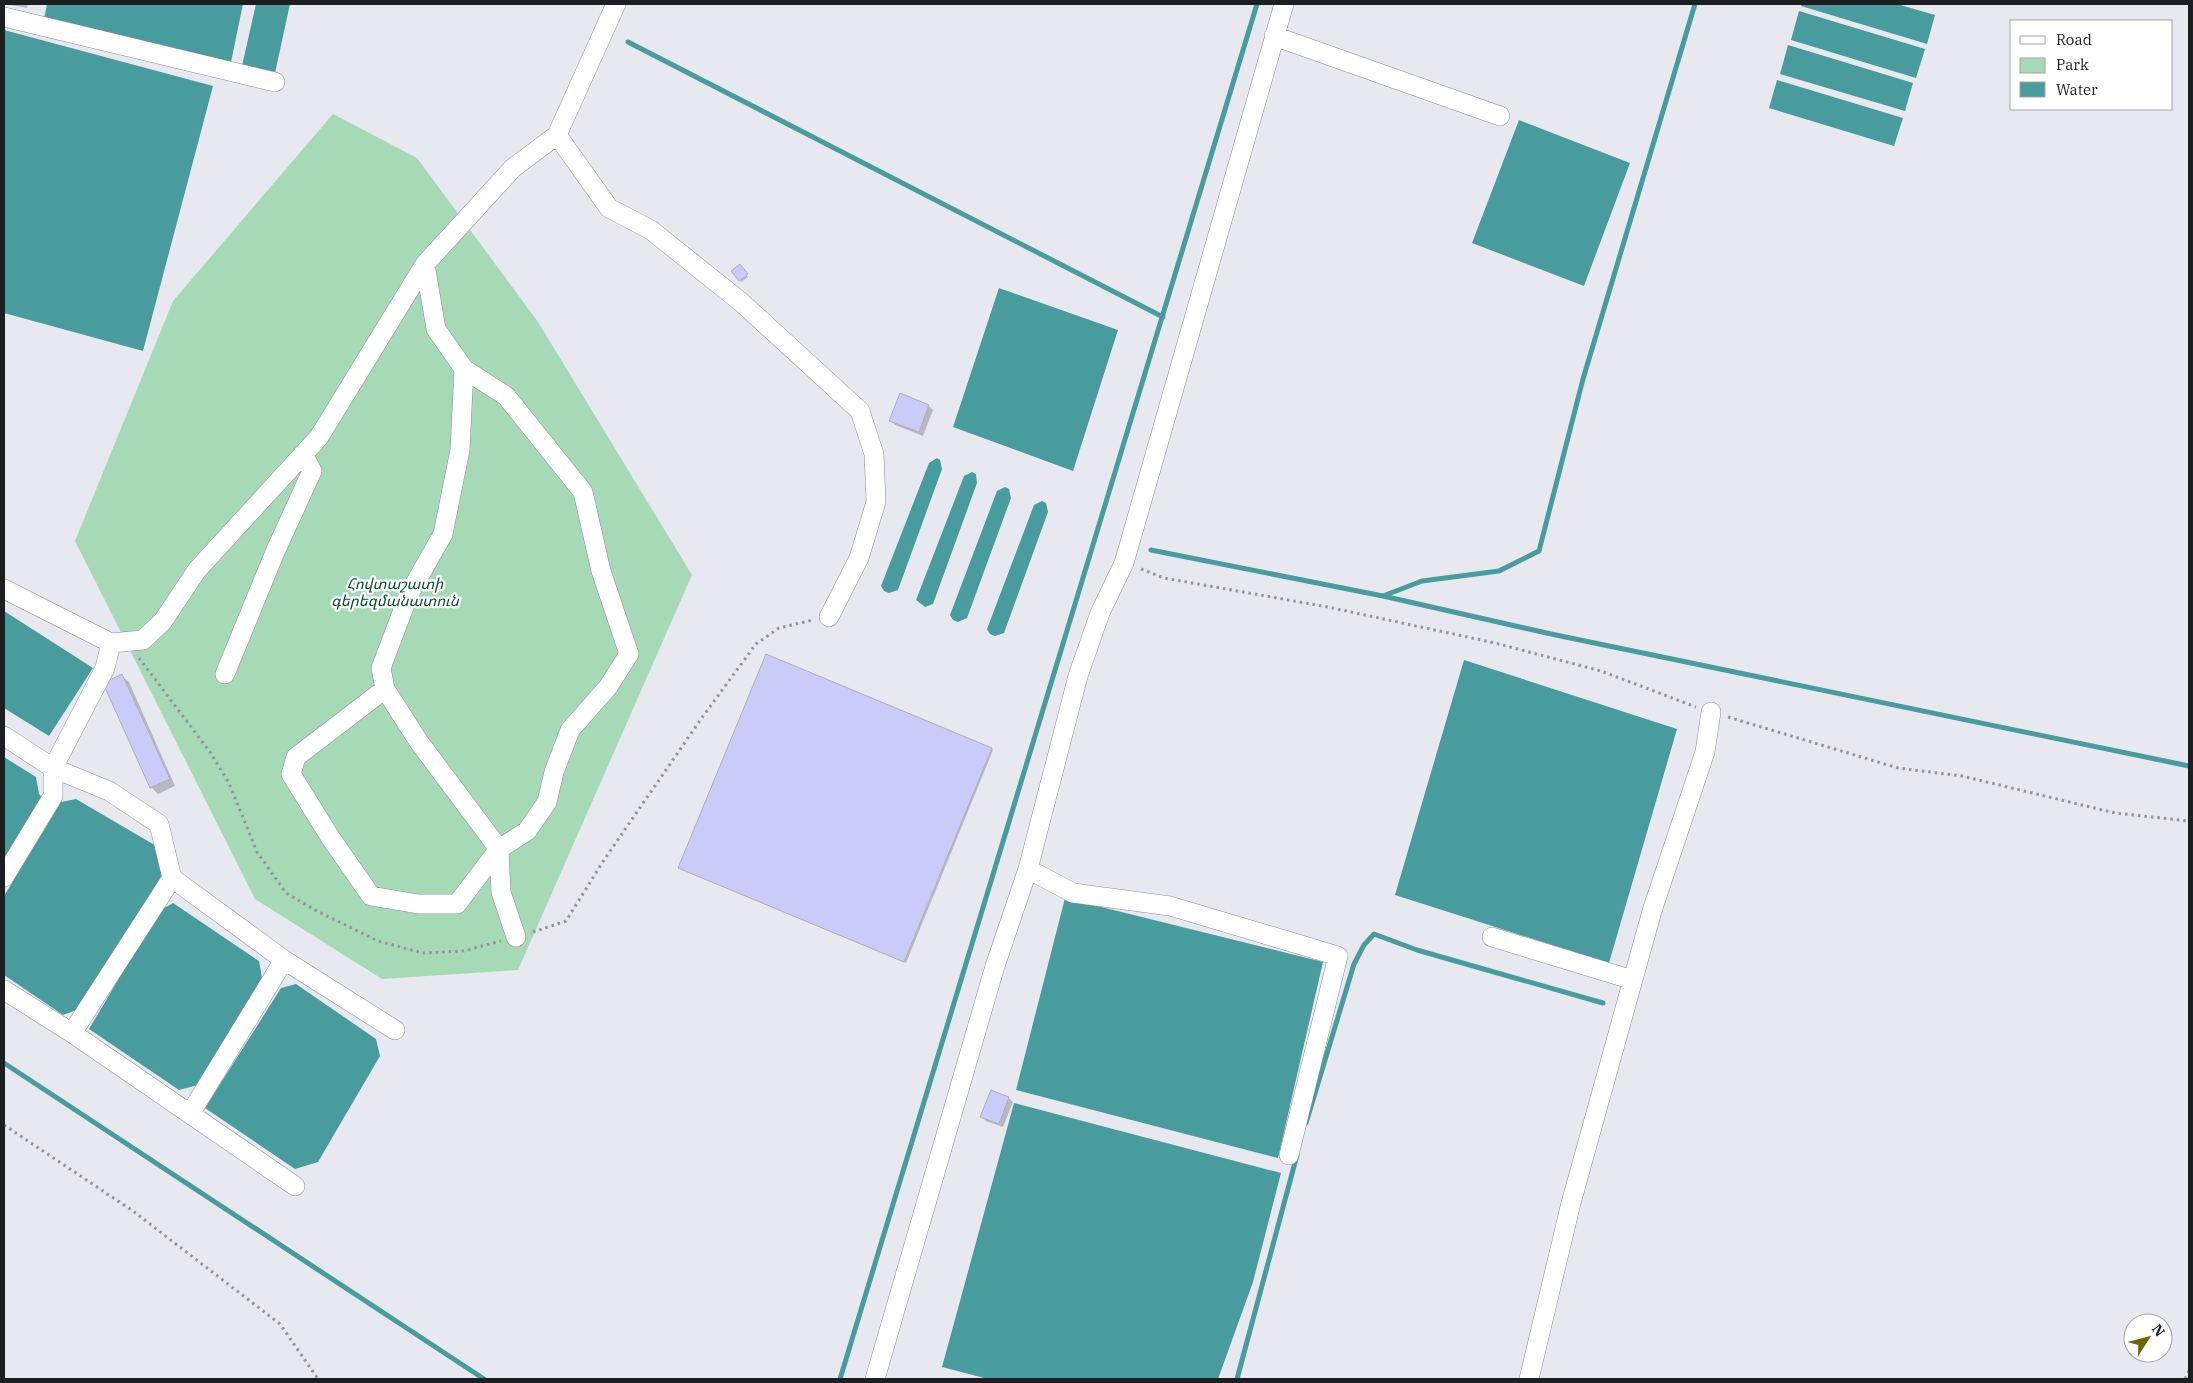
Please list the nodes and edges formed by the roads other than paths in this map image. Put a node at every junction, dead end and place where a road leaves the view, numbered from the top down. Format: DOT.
graph roads {
  1 [pos="616,4"];
  2 [pos="1284,4"];
  3 [pos="4,17"];
  4 [pos="1274,36"];
  5 [pos="275,82"];
  6 [pos="1500,116"];
  7 [pos="557,135"];
  8 [pos="425,264"];
  9 [pos="464,369"];
  10 [pos="303,454"];
  11 [pos="4,589"];
  12 [pos="828,617"];
  13 [pos="111,642"];
  14 [pos="225,674"];
  15 [pos="385,689"];
  16 [pos="1711,712"];
  17 [pos="4,736"];
  18 [pos="53,768"];
  19 [pos="498,849"];
  20 [pos="1028,869"];
  21 [pos="4,877"];
  22 [pos="172,878"];
  23 [pos="516,937"];
  24 [pos="1492,937"];
  25 [pos="284,960"];
  26 [pos="1633,980"];
  27 [pos="4,990"];
  28 [pos="395,1030"];
  29 [pos="72,1033"];
  30 [pos="190,1114"];
  31 [pos="1288,1155"];
  32 [pos="295,1186"];
  33 [pos="875,1379"];
  34 [pos="1529,1379"];
  1 -- 7 [label="lane"];
  2 -- 4 [label="lane"];
  3 -- 5 [label="lane"];
  4 -- 6 [label="lane"];
  4 -- 20 [label="lane"];
  7 -- 8 [label="lane"];
  7 -- 12 [label="lane"];
  8 -- 9 [label="lane"];
  8 -- 10 [label="lane"];
  9 -- 15 [label="lane"];
  9 -- 19 [label="lane"];
  10 -- 13 [label="lane"];
  10 -- 14 [label="lane"];
  11 -- 13 [label="lane"];
  13 -- 18 [label="lane"];
  15 -- 19 [label="lane"];
  15 -- 19 [label="lane"];
  16 -- 26 [label="lane"];
  17 -- 18 [label="lane"];
  18 -- 21 [label="lane"];
  18 -- 22 [label="lane"];
  19 -- 23 [label="lane"];
  20 -- 31 [label="lane"];
  20 -- 33 [label="lane"];
  22 -- 25 [label="lane"];
  22 -- 29 [label="lane"];
  24 -- 26 [label="lane"];
  25 -- 28 [label="lane"];
  25 -- 30 [label="lane"];
  26 -- 34 [label="lane"];
  27 -- 29 [label="lane"];
  29 -- 30 [label="lane"];
  30 -- 32 [label="lane"];
}
